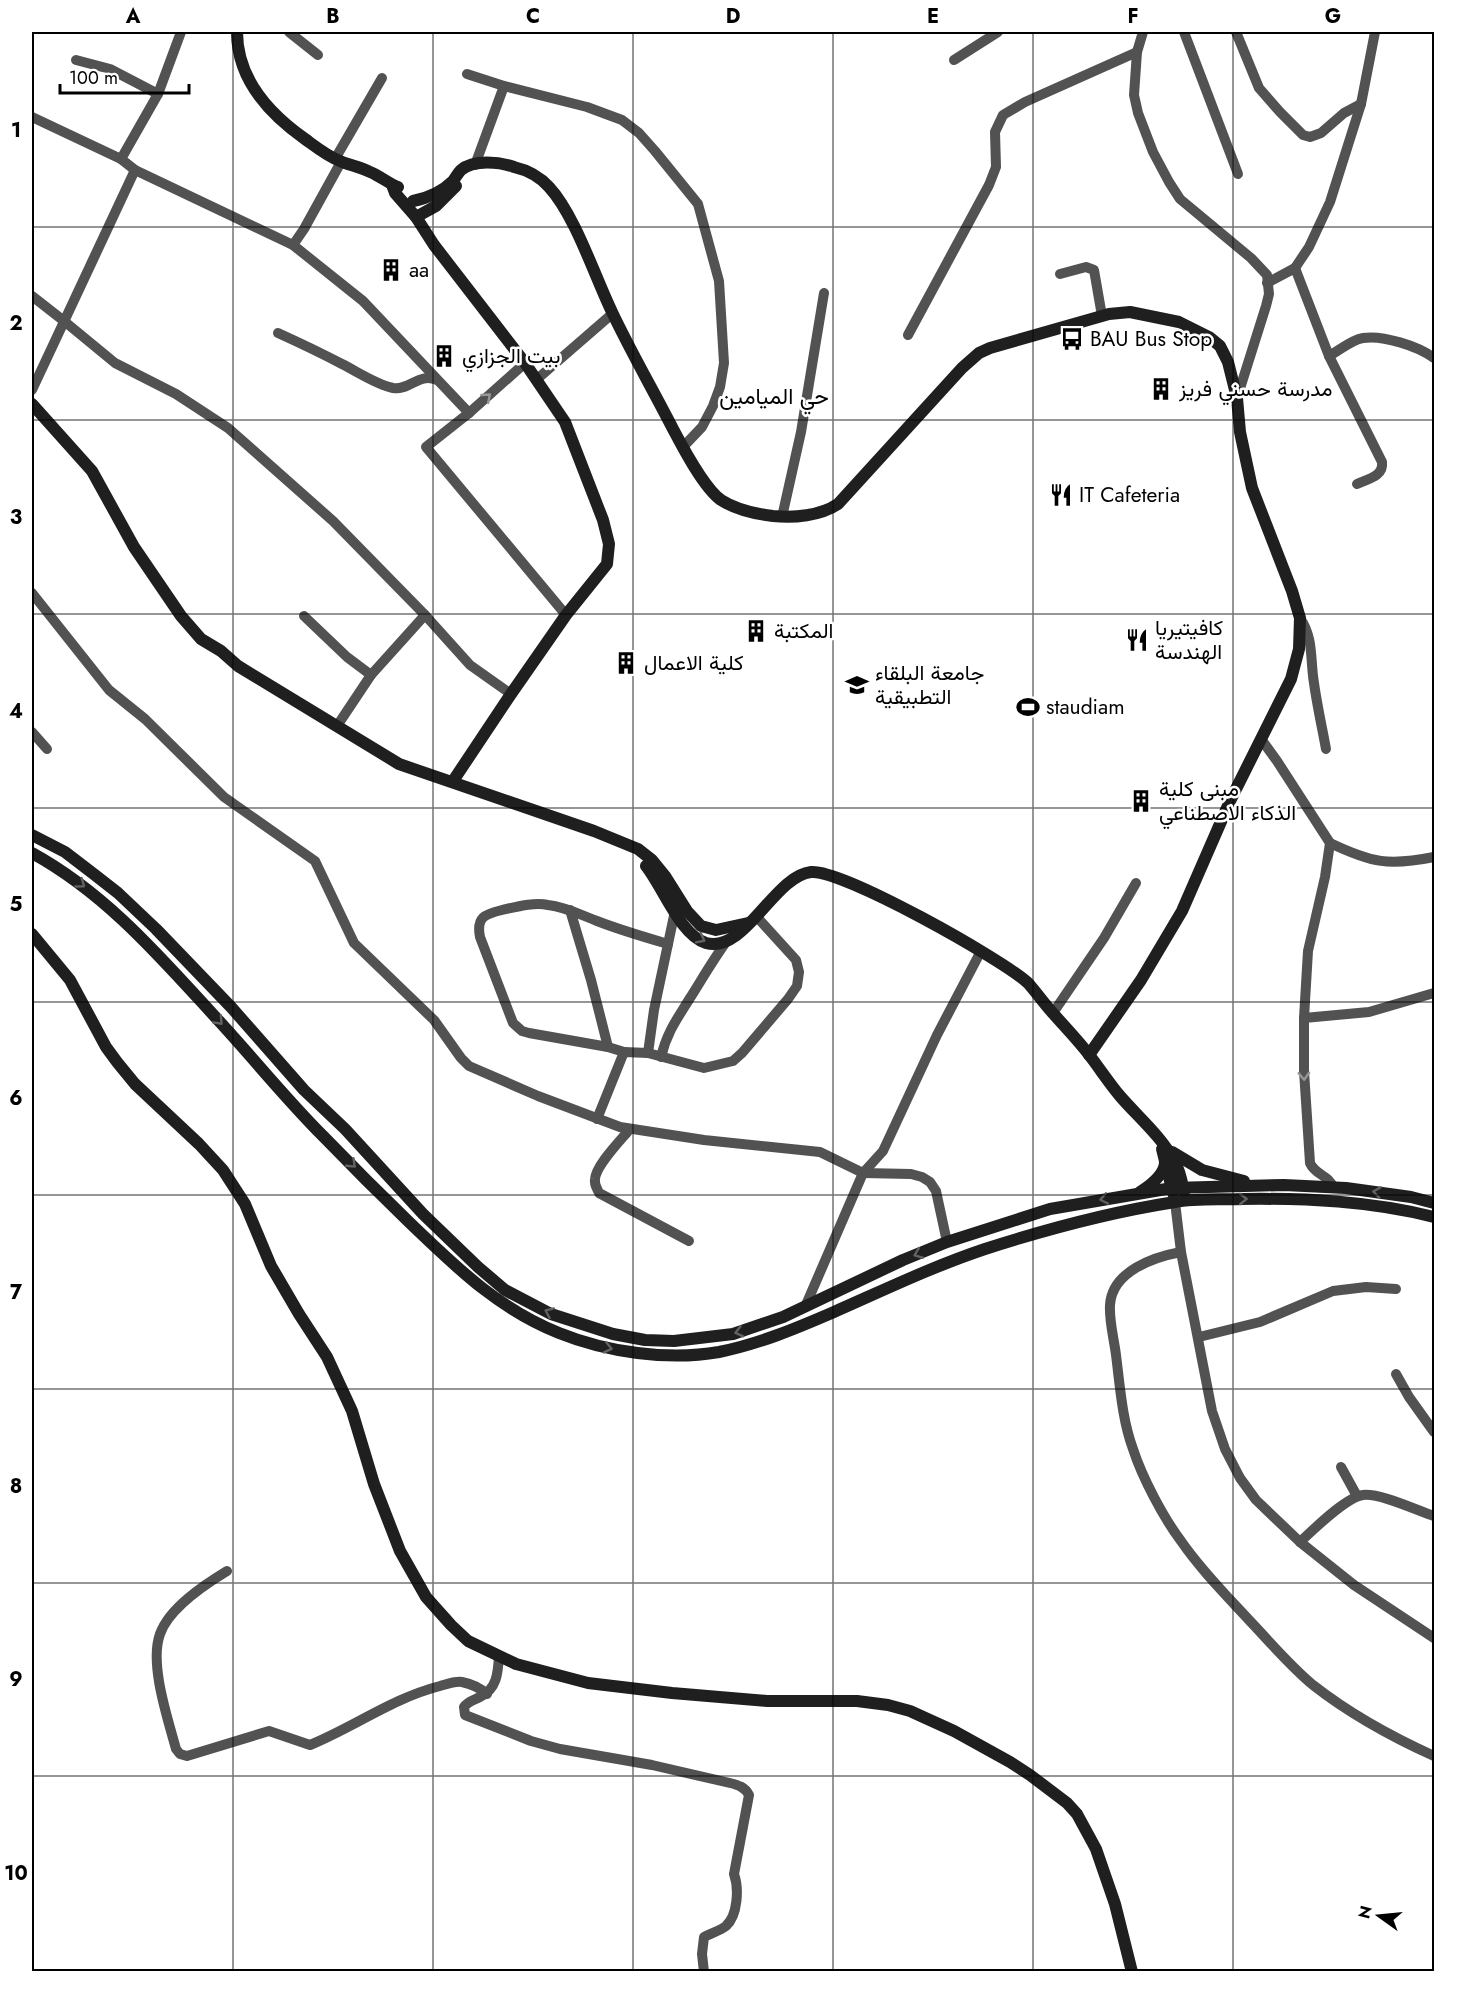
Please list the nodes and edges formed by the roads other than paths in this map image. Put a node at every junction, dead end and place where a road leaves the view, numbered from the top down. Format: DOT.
graph roads {
  1 [pos="237,32"];
  2 [pos="289,32"];
  3 [pos="998,32"];
  4 [pos="1143,32"];
  5 [pos="1184,32"];
  6 [pos="1236,32"];
  7 [pos="1375,32"];
  8 [pos="179,33"];
  9 [pos="1137,52"];
  10 [pos="318,55"];
  11 [pos="75,60"];
  12 [pos="954,60"];
  13 [pos="467,74"];
  14 [pos="382,78"];
  15 [pos="504,86"];
  16 [pos="158,94"];
  17 [pos="1361,104"];
  18 [pos="32,117"];
  19 [pos="122,159"];
  20 [pos="338,160"];
  21 [pos="471,166"];
  22 [pos="135,170"];
  23 [pos="1238,174"];
  24 [pos="392,185"];
  25 [pos="413,201"];
  26 [pos="420,215"];
  27 [pos="293,245"];
  28 [pos="1294,268"];
  29 [pos="1060,274"];
  30 [pos="1267,283"];
  31 [pos="824,294"];
  32 [pos="32,296"];
  33 [pos="612,314"];
  34 [pos="1102,316"];
  35 [pos="64,321"];
  36 [pos="278,333"];
  37 [pos="908,335"];
  38 [pos="1329,356"];
  39 [pos="1434,358"];
  40 [pos="525,363"];
  41 [pos="438,380"];
  42 [pos="537,380"];
  43 [pos="32,390"];
  44 [pos="1237,398"];
  45 [pos="32,404"];
  46 [pos="469,413"];
  47 [pos="683,447"];
  48 [pos="1357,484"];
  49 [pos="782,517"];
  50 [pos="32,593"];
  51 [pos="425,615"];
  52 [pos="566,615"];
  53 [pos="304,616"];
  54 [pos="1300,618"];
  55 [pos="371,675"];
  56 [pos="511,694"];
  57 [pos="337,726"];
  58 [pos="32,732"];
  59 [pos="1261,739"];
  60 [pos="46,749"];
  61 [pos="1326,749"];
  62 [pos="453,781"];
  63 [pos="32,835"];
  64 [pos="1330,843"];
  65 [pos="627,845"];
  66 [pos="32,853"];
  67 [pos="1434,857"];
  68 [pos="1136,883"];
  69 [pos="570,910"];
  70 [pos="675,911"];
  71 [pos="752,920"];
  72 [pos="32,934"];
  73 [pos="726,942"];
  74 [pos="668,944"];
  75 [pos="981,951"];
  76 [pos="1434,993"];
  77 [pos="1053,1013"];
  78 [pos="1304,1018"];
  79 [pos="608,1047"];
  80 [pos="624,1052"];
  81 [pos="648,1053"];
  82 [pos="1089,1054"];
  83 [pos="661,1057"];
  84 [pos="304,1090"];
  85 [pos="292,1103"];
  86 [pos="597,1119"];
  87 [pos="629,1130"];
  88 [pos="1166,1152"];
  89 [pos="863,1173"];
  90 [pos="1263,1185"];
  91 [pos="1177,1187"];
  92 [pos="1333,1188"];
  93 [pos="1138,1193"];
  94 [pos="1180,1201"];
  95 [pos="1434,1203"];
  96 [pos="1434,1217"];
  97 [pos="689,1241"];
  98 [pos="947,1242"];
  99 [pos="1181,1252"];
  100 [pos="1396,1289"];
  101 [pos="805,1307"];
  102 [pos="1199,1337"];
  103 [pos="1396,1374"];
  104 [pos="1434,1432"];
  105 [pos="1341,1467"];
  106 [pos="1357,1496"];
  107 [pos="1434,1515"];
  108 [pos="1300,1542"];
  109 [pos="227,1571"];
  110 [pos="1434,1638"];
  111 [pos="499,1656"];
  112 [pos="487,1694"];
  113 [pos="1434,1756"];
  114 [pos="705,1971"];
  115 [pos="1132,1971"];
  1 -- 20 [label="street"];
  2 -- 10 [label="street"];
  3 -- 12 [label="street"];
  4 -- 9 [label="street"];
  5 -- 23 [label="street"];
  6 -- 17 [label="street"];
  7 -- 17 [label="street"];
  8 -- 16 [label="street"];
  9 -- 30 [label="street"];
  9 -- 37 [label="street"];
  11 -- 16 [label="street"];
  13 -- 15 [label="street"];
  14 -- 20 [label="street"];
  15 -- 21 [label="street"];
  15 -- 47 [label="street"];
  16 -- 19 [label="street"];
  17 -- 28 [label="street"];
  18 -- 19 [label="street"];
  19 -- 22 [label="street"];
  20 -- 24 [label="street"];
  20 -- 27 [label="street"];
  21 -- 25 [label="street"];
  21 -- 26 [label="street"];
  21 -- 33 [label="street"];
  22 -- 27 [label="street"];
  22 -- 35 [label="street"];
  24 -- 25 [label="street"];
  24 -- 26 [label="street"];
  25 -- 26 [label="street"];
  26 -- 40 [label="street"];
  27 -- 41 [label="street"];
  28 -- 30 [label="street"];
  28 -- 38 [label="street"];
  29 -- 34 [label="street"];
  30 -- 44 [label="street"];
  31 -- 49 [label="street"];
  32 -- 35 [label="street"];
  33 -- 42 [label="street"];
  33 -- 47 [label="street"];
  34 -- 44 [label="street"];
  34 -- 49 [label="street"];
  35 -- 43 [label="street"];
  35 -- 51 [label="street"];
  36 -- 41 [label="street"];
  38 -- 39 [label="street"];
  38 -- 48 [label="street"];
  40 -- 42 [label="street"];
  46 -- 40 [label="street, one-way"];
  41 -- 46 [label="street"];
  42 -- 52 [label="street"];
  44 -- 54 [label="street"];
  45 -- 57 [label="street"];
  46 -- 52 [label="street"];
  47 -- 49 [label="street"];
  50 -- 86 [label="street"];
  51 -- 55 [label="street"];
  51 -- 56 [label="street"];
  52 -- 56 [label="street"];
  53 -- 55 [label="street"];
  54 -- 59 [label="street"];
  54 -- 61 [label="street"];
  55 -- 57 [label="street"];
  56 -- 62 [label="street"];
  57 -- 62 [label="street"];
  58 -- 60 [label="street"];
  59 -- 64 [label="street"];
  59 -- 82 [label="street"];
  62 -- 65 [label="street"];
  63 -- 84 [label="street"];
  64 -- 67 [label="street"];
  64 -- 78 [label="street"];
  65 -- 70 [label="street"];
  65 -- 71 [label="street"];
  66 -- 85 [label="street, one-way"];
  68 -- 77 [label="street"];
  69 -- 74 [label="street"];
  69 -- 79 [label="street"];
  69 -- 79 [label="street"];
  70 -- 73 [label="street, one-way"];
  70 -- 74 [label="street"];
  71 -- 73 [label="street"];
  71 -- 75 [label="street"];
  71 -- 83 [label="street"];
  72 -- 111 [label="street"];
  73 -- 83 [label="street"];
  74 -- 81 [label="street"];
  75 -- 77 [label="street"];
  75 -- 89 [label="street"];
  76 -- 78 [label="street"];
  77 -- 82 [label="street"];
  78 -- 92 [label="street, one-way"];
  79 -- 80 [label="street"];
  80 -- 81 [label="street"];
  80 -- 86 [label="street"];
  81 -- 83 [label="street"];
  82 -- 88 [label="street"];
  84 -- 85 [label="street"];
  101 -- 84 [label="street, one-way"];
  85 -- 94 [label="street, one-way"];
  86 -- 87 [label="street"];
  87 -- 89 [label="street"];
  87 -- 97 [label="street"];
  88 -- 90 [label="street"];
  88 -- 91 [label="street"];
  88 -- 93 [label="street"];
  89 -- 98 [label="street"];
  89 -- 101 [label="street"];
  90 -- 91 [label="street"];
  90 -- 92 [label="street"];
  91 -- 93 [label="street"];
  91 -- 94 [label="street"];
  95 -- 92 [label="street, one-way"];
  93 -- 98 [label="street, one-way"];
  94 -- 96 [label="street, one-way"];
  94 -- 99 [label="street"];
  98 -- 101 [label="street, one-way"];
  99 -- 102 [label="street"];
  99 -- 113 [label="street"];
  100 -- 102 [label="street"];
  102 -- 108 [label="street"];
  103 -- 104 [label="street"];
  105 -- 106 [label="street"];
  106 -- 107 [label="street"];
  106 -- 108 [label="street"];
  108 -- 110 [label="street"];
  109 -- 112 [label="street"];
  111 -- 112 [label="street"];
  111 -- 115 [label="street"];
  112 -- 114 [label="street"];
}
